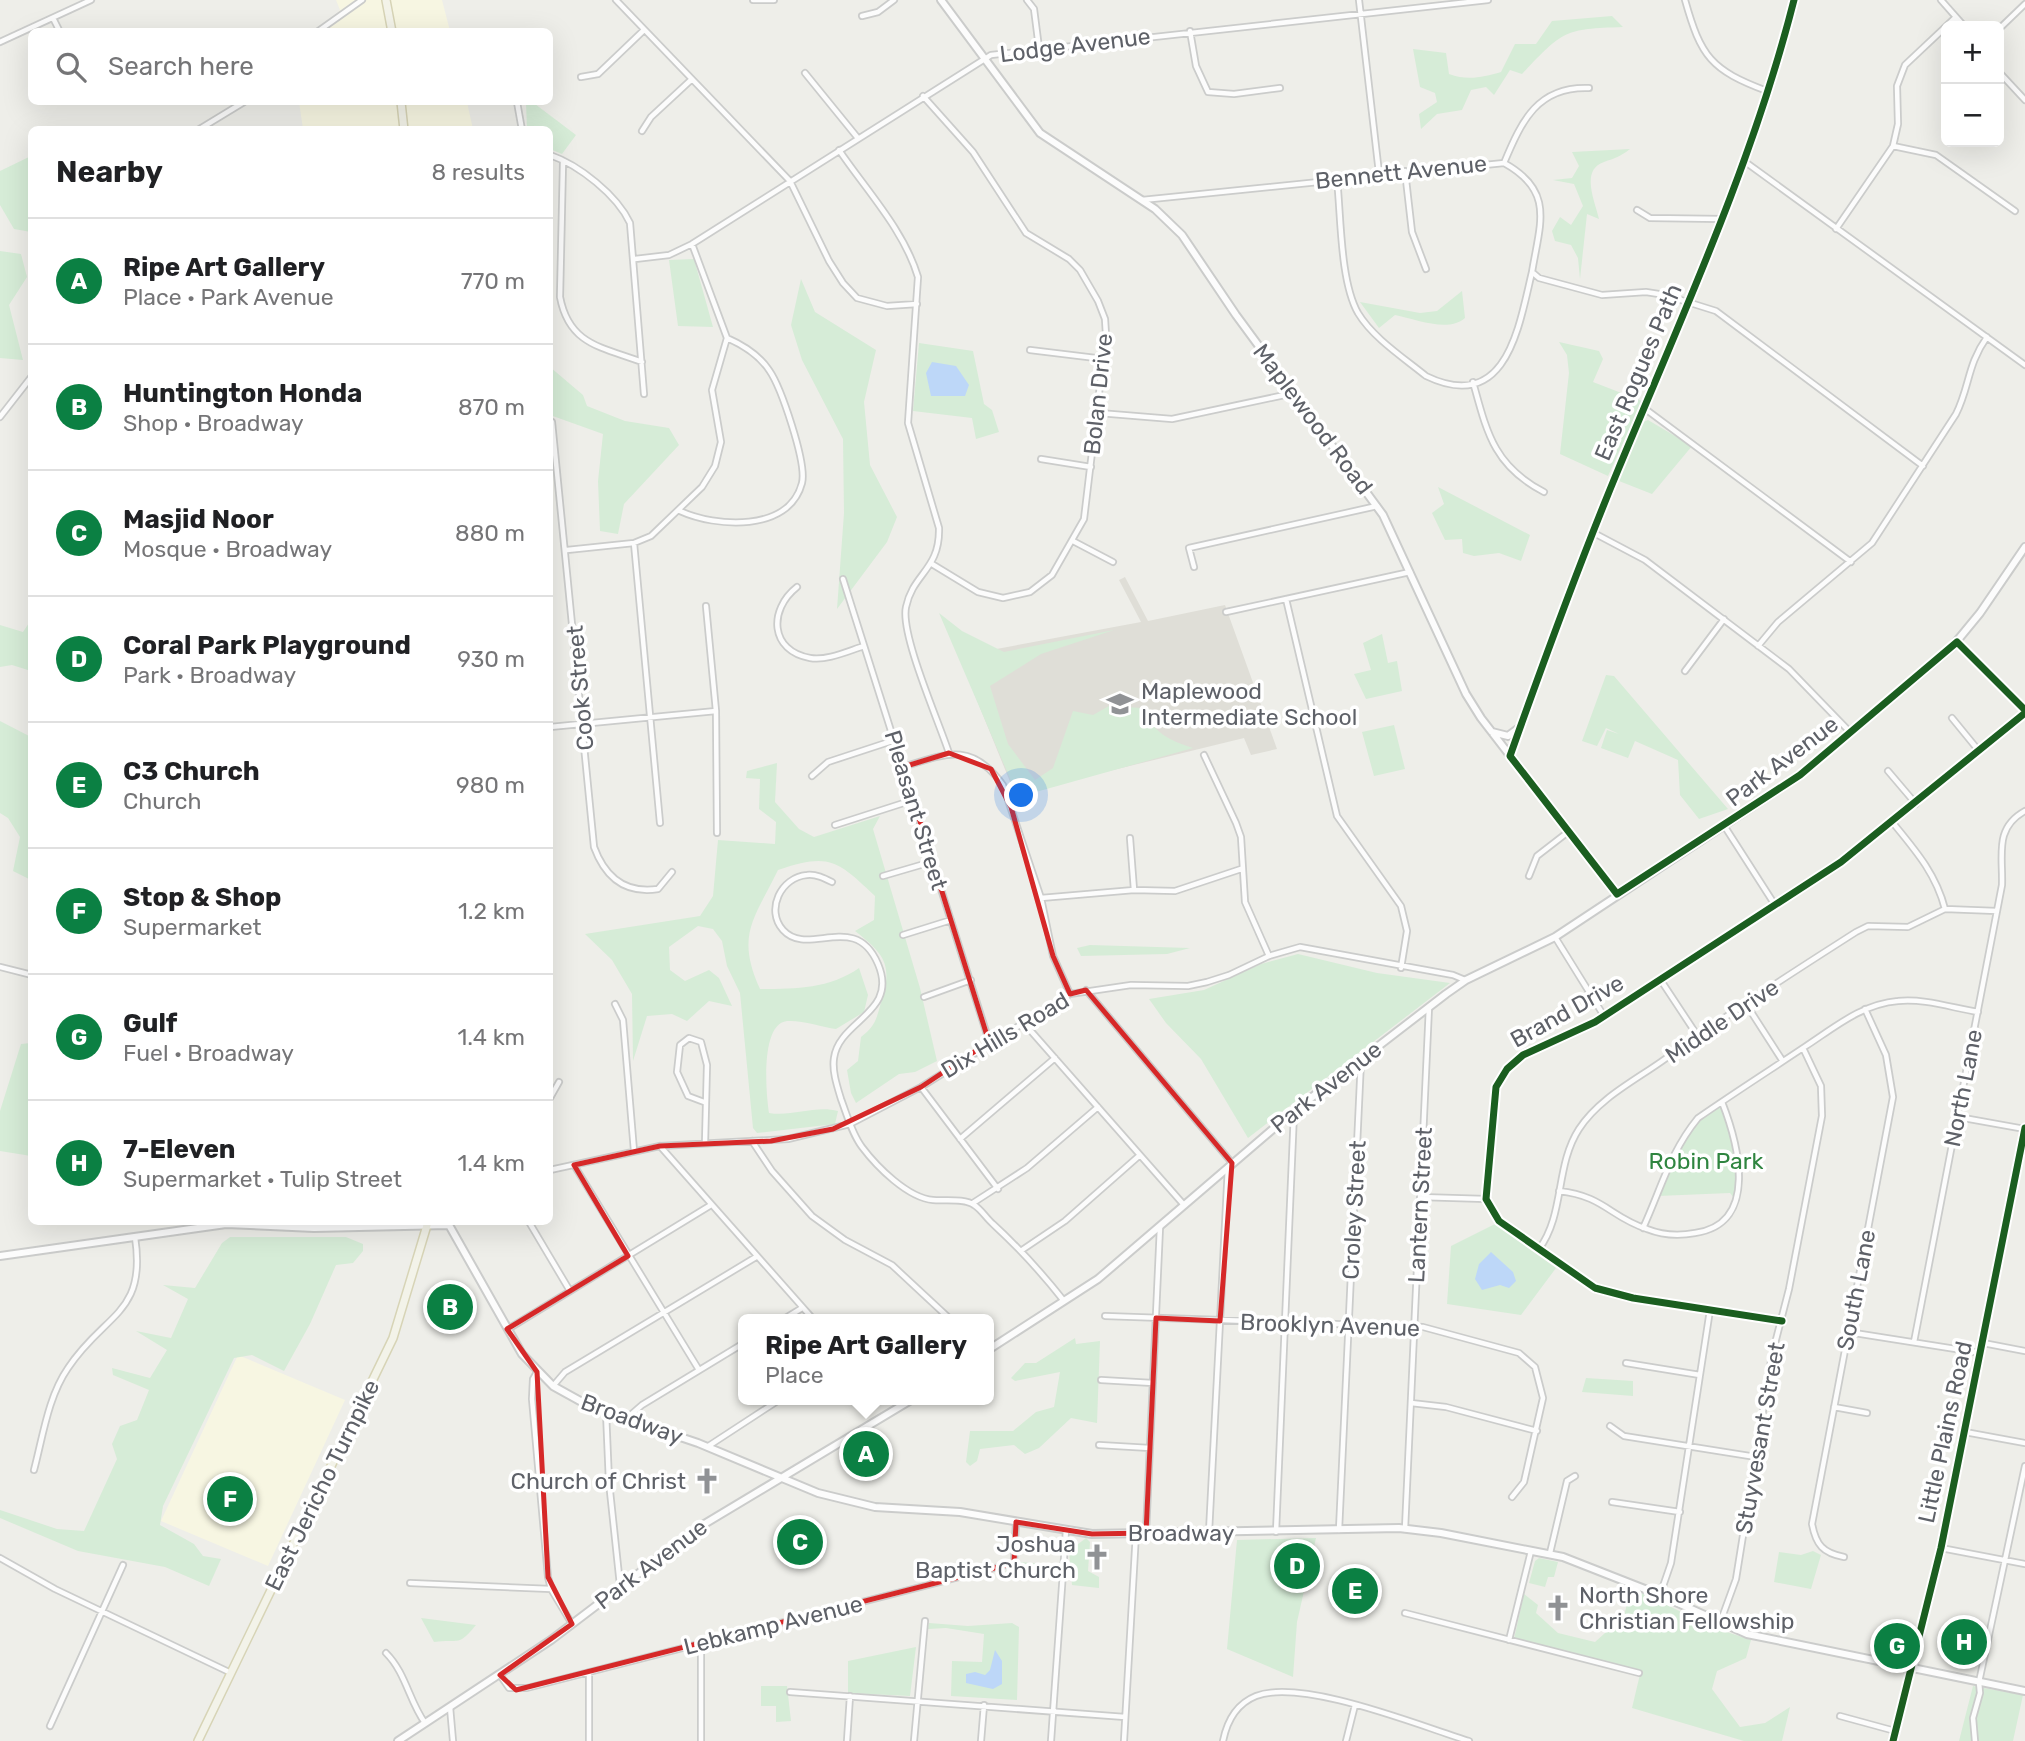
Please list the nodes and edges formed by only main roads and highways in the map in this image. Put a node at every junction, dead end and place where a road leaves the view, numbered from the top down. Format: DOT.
graph roads {
  1 [pos="386,0"];
  2 [pos="942,0"];
  3 [pos="1794,0"];
  4 [pos="391,28"];
  5 [pos="401,105"];
  6 [pos="404,126"];
  7 [pos="2025,547"];
  8 [pos="1957,642"];
  9 [pos="2025,711"];
  10 [pos="1521,726"];
  11 [pos="1489,729"];
  12 [pos="1510,757"];
  13 [pos="1617,894"];
  14 [pos="2025,1129"];
  15 [pos="224,1225"];
  16 [pos="252,1225"];
  17 [pos="372,1225"];
  18 [pos="428,1225"];
  19 [pos="449,1225"];
  20 [pos="0,1256"];
  21 [pos="994,1347"];
  22 [pos="903,1405"];
  23 [pos="780,1478"];
  24 [pos="1913,1669"];
  25 [pos="2025,1691"];
  26 [pos="198,1741"];
  27 [pos="398,1741"];
  28 [pos="1893,1741"];
  1 -- 4 [label="main road"];
  2 -- 11 [label="main road, Maplewood Road"];
  3 -- 10 [label="main road, East Rogues Path"];
  5 -- 6 [label="main road"];
  7 -- 8 [label="main road, Park Avenue"];
  8 -- 9 [label="main road"];
  8 -- 13 [label="main road, Park Avenue"];
  10 -- 11 [label="main road"];
  10 -- 12 [label="main road, East Rogues Path"];
  11 -- 12 [label="main road, Maplewood Road"];
  12 -- 13 [label="main road, Maplewood Road"];
  13 -- 21 [label="main road, Park Avenue"];
  14 -- 24 [label="main road, Little Plains Road"];
  15 -- 20 [label="main road"];
  16 -- 17 [label="main road"];
  18 -- 26 [label="main road, East Jericho Turnpike"];
  19 -- 23 [label="main road, Broadway"];
  22 -- 23 [label="main road, Park Avenue"];
  23 -- 24 [label="main road, Broadway"];
  23 -- 27 [label="main road, Park Avenue"];
  24 -- 25 [label="main road, Broadway"];
  24 -- 28 [label="main road, Little Plains Road"];
}
